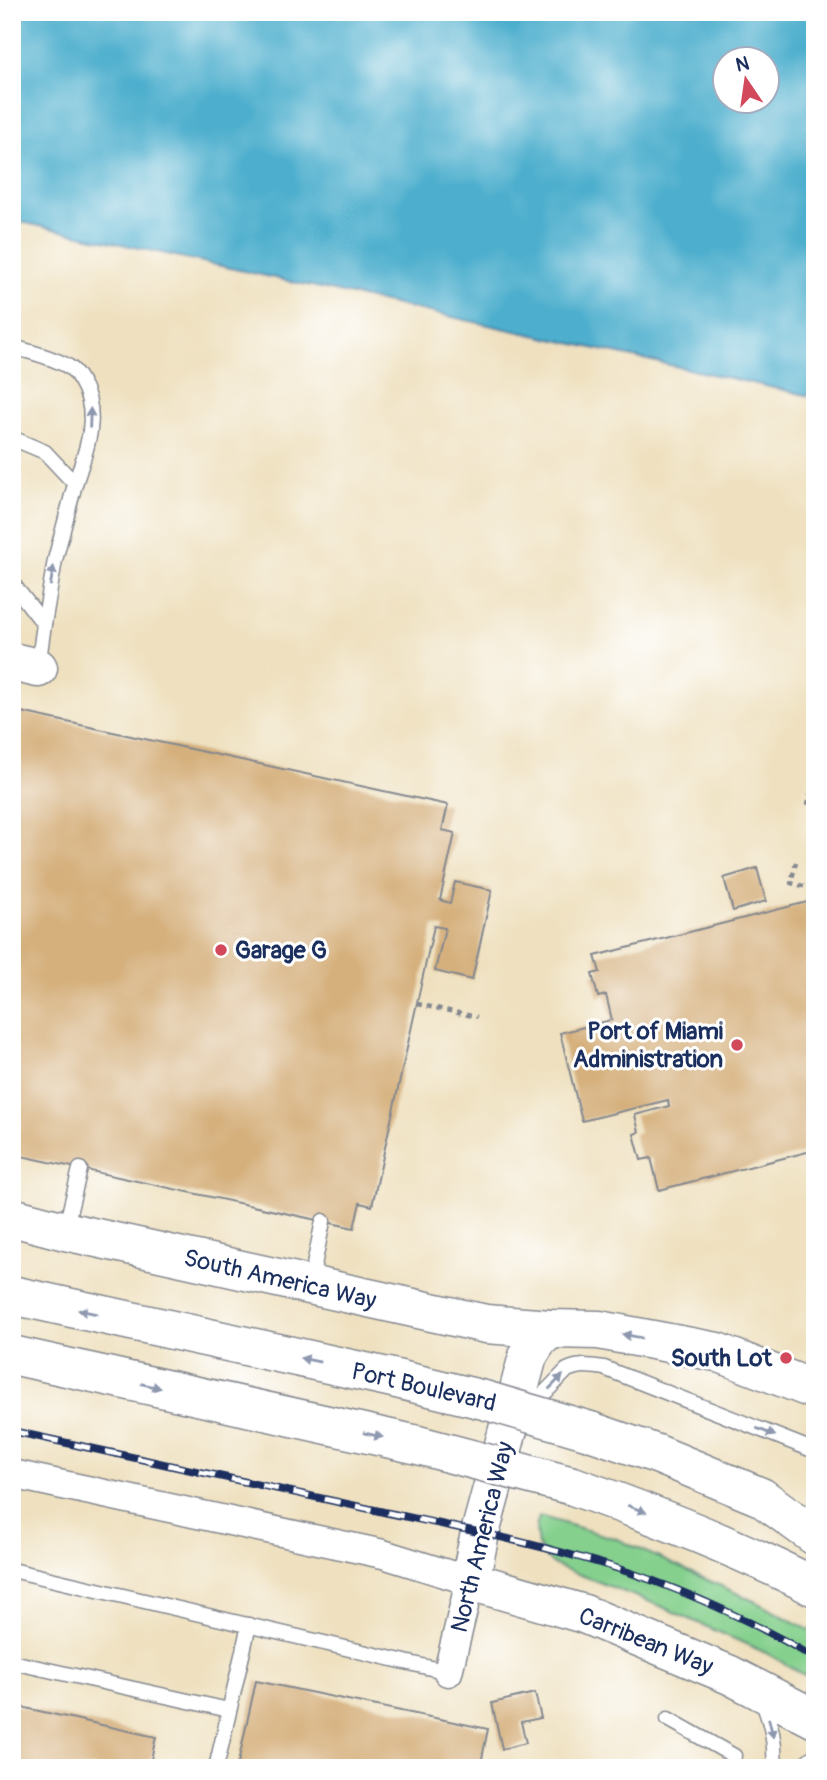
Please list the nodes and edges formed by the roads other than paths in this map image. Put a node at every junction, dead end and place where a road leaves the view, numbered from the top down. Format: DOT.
graph roads {
  1 [pos="12,347"];
  2 [pos="12,438"];
  3 [pos="75,484"];
  4 [pos="12,583"];
  5 [pos="44,624"];
  6 [pos="25,665"];
  7 [pos="80,1168"];
  8 [pos="12,1217"];
  9 [pos="323,1221"];
  10 [pos="65,1231"];
  11 [pos="310,1286"];
  12 [pos="12,1295"];
  13 [pos="550,1329"];
  14 [pos="12,1355"];
  15 [pos="815,1390"];
  16 [pos="508,1430"];
  17 [pos="815,1451"];
  18 [pos="12,1474"];
  19 [pos="761,1496"];
  20 [pos="815,1513"];
  21 [pos="815,1536"];
  22 [pos="12,1570"];
  23 [pos="470,1581"];
  24 [pos="815,1587"];
  25 [pos="249,1625"];
  26 [pos="12,1662"];
  27 [pos="448,1672"];
  28 [pos="758,1689"];
  29 [pos="229,1710"];
  30 [pos="668,1719"];
  31 [pos="815,1719"];
  32 [pos="815,1755"];
  33 [pos="216,1768"];
  34 [pos="731,1768"];
  35 [pos="774,1768"];
  36 [pos="799,1768"];
  3 -- 1 [label="lane, one-way"];
  2 -- 3 [label="lane"];
  5 -- 3 [label="lane, one-way"];
  4 -- 5 [label="lane"];
  5 -- 6 [label="lane"];
  7 -- 10 [label="lane"];
  8 -- 10 [label="main road, South America Way"];
  9 -- 11 [label="lane"];
  10 -- 11 [label="main road, South America Way"];
  11 -- 13 [label="main road, South America Way"];
  19 -- 12 [label="main road, Port Boulevard, one-way, bridge"];
  15 -- 13 [label="main road, South America Way, one-way"];
  13 -- 16 [label="main road, North America Way"];
  14 -- 24 [label="main road, one-way, bridge"];
  16 -- 17 [label="lane, one-way"];
  16 -- 23 [label="main road, North America Way"];
  18 -- 23 [label="street"];
  19 -- 20 [label="main road"];
  19 -- 21 [label="main road, Port Boulevard"];
  22 -- 25 [label="lane"];
  23 -- 27 [label="street, North America Way"];
  23 -- 28 [label="main road, Carribean Way"];
  25 -- 27 [label="lane"];
  25 -- 29 [label="lane"];
  26 -- 29 [label="lane"];
  28 -- 31 [label="main road, Carribean Way"];
  28 -- 35 [label="lane, one-way"];
  29 -- 33 [label="lane"];
  30 -- 34 [label="lane"];
  32 -- 36 [label="lane"];
}
